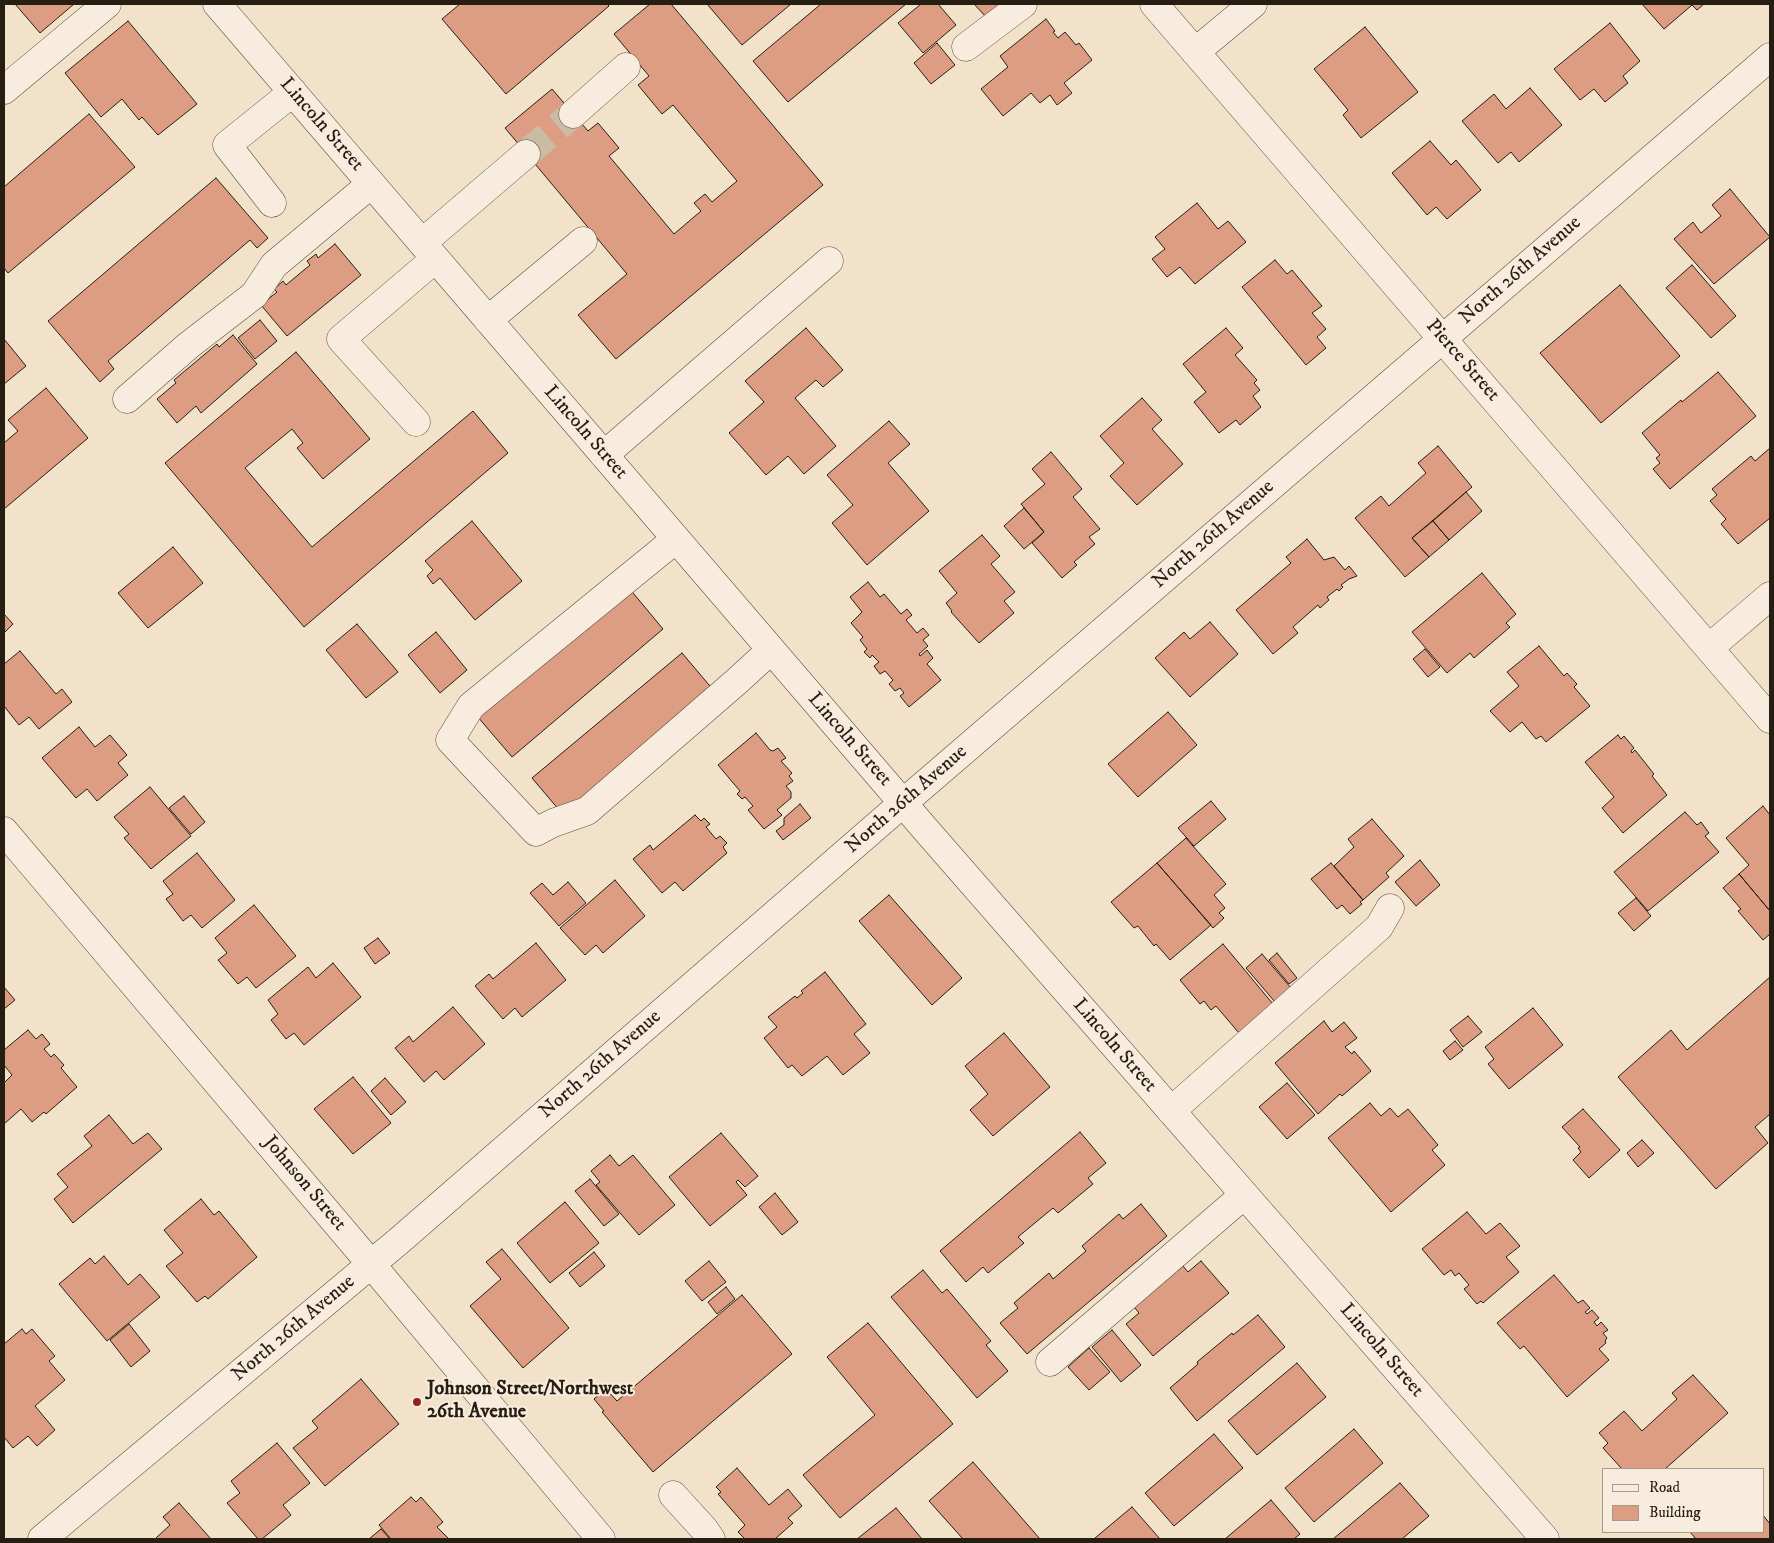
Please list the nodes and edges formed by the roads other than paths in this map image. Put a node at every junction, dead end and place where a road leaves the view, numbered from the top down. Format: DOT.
graph roads {
  1 [pos="107,4"];
  2 [pos="217,4"];
  3 [pos="1024,4"];
  4 [pos="1154,4"];
  5 [pos="1253,4"];
  6 [pos="966,47"];
  7 [pos="1195,52"];
  8 [pos="1770,57"];
  9 [pos="626,68"];
  10 [pos="4,90"];
  11 [pos="293,92"];
  12 [pos="572,114"];
  13 [pos="526,154"];
  14 [pos="372,184"];
  15 [pos="272,203"];
  16 [pos="583,241"];
  17 [pos="428,251"];
  18 [pos="829,261"];
  19 [pos="488,320"];
  20 [pos="1443,339"];
  21 [pos="127,399"];
  22 [pos="416,422"];
  23 [pos="604,455"];
  24 [pos="676,539"];
  25 [pos="1770,596"];
  26 [pos="1709,648"];
  27 [pos="771,650"];
  28 [pos="1770,719"];
  29 [pos="903,803"];
  30 [pos="4,831"];
  31 [pos="1390,908"];
  32 [pos="1171,1111"];
  33 [pos="1244,1195"];
  34 [pos="372,1264"];
  35 [pos="1050,1362"];
  36 [pos="673,1495"];
  37 [pos="42,1539"];
  38 [pos="601,1539"];
  39 [pos="711,1539"];
  40 [pos="1545,1539"];
  1 -- 10 [label="street"];
  2 -- 11 [label="street, Lincoln Street"];
  3 -- 6 [label="street"];
  4 -- 7 [label="street, Pierce Street"];
  5 -- 7 [label="street"];
  7 -- 20 [label="street, Pierce Street"];
  8 -- 20 [label="street, North 26th Avenue"];
  9 -- 12 [label="street"];
  11 -- 14 [label="street, Lincoln Street"];
  11 -- 15 [label="street"];
  13 -- 17 [label="street"];
  14 -- 17 [label="street, Lincoln Street"];
  14 -- 21 [label="street"];
  16 -- 19 [label="street"];
  17 -- 19 [label="street, Lincoln Street"];
  17 -- 22 [label="street"];
  18 -- 23 [label="street"];
  19 -- 23 [label="street, Lincoln Street"];
  20 -- 26 [label="street, Pierce Street"];
  20 -- 29 [label="street, North 26th Avenue"];
  23 -- 24 [label="street, Lincoln Street"];
  24 -- 27 [label="street, Lincoln Street"];
  24 -- 27 [label="street"];
  25 -- 26 [label="street"];
  26 -- 28 [label="street, Pierce Street"];
  27 -- 29 [label="street, Lincoln Street"];
  29 -- 32 [label="street, Lincoln Street"];
  29 -- 34 [label="street, North 26th Avenue"];
  30 -- 34 [label="street, Johnson Street"];
  31 -- 32 [label="street"];
  32 -- 33 [label="street, Lincoln Street"];
  33 -- 35 [label="street"];
  33 -- 40 [label="street, Lincoln Street"];
  34 -- 37 [label="street, North 26th Avenue"];
  34 -- 38 [label="street, Johnson Street"];
  36 -- 39 [label="street"];
}
